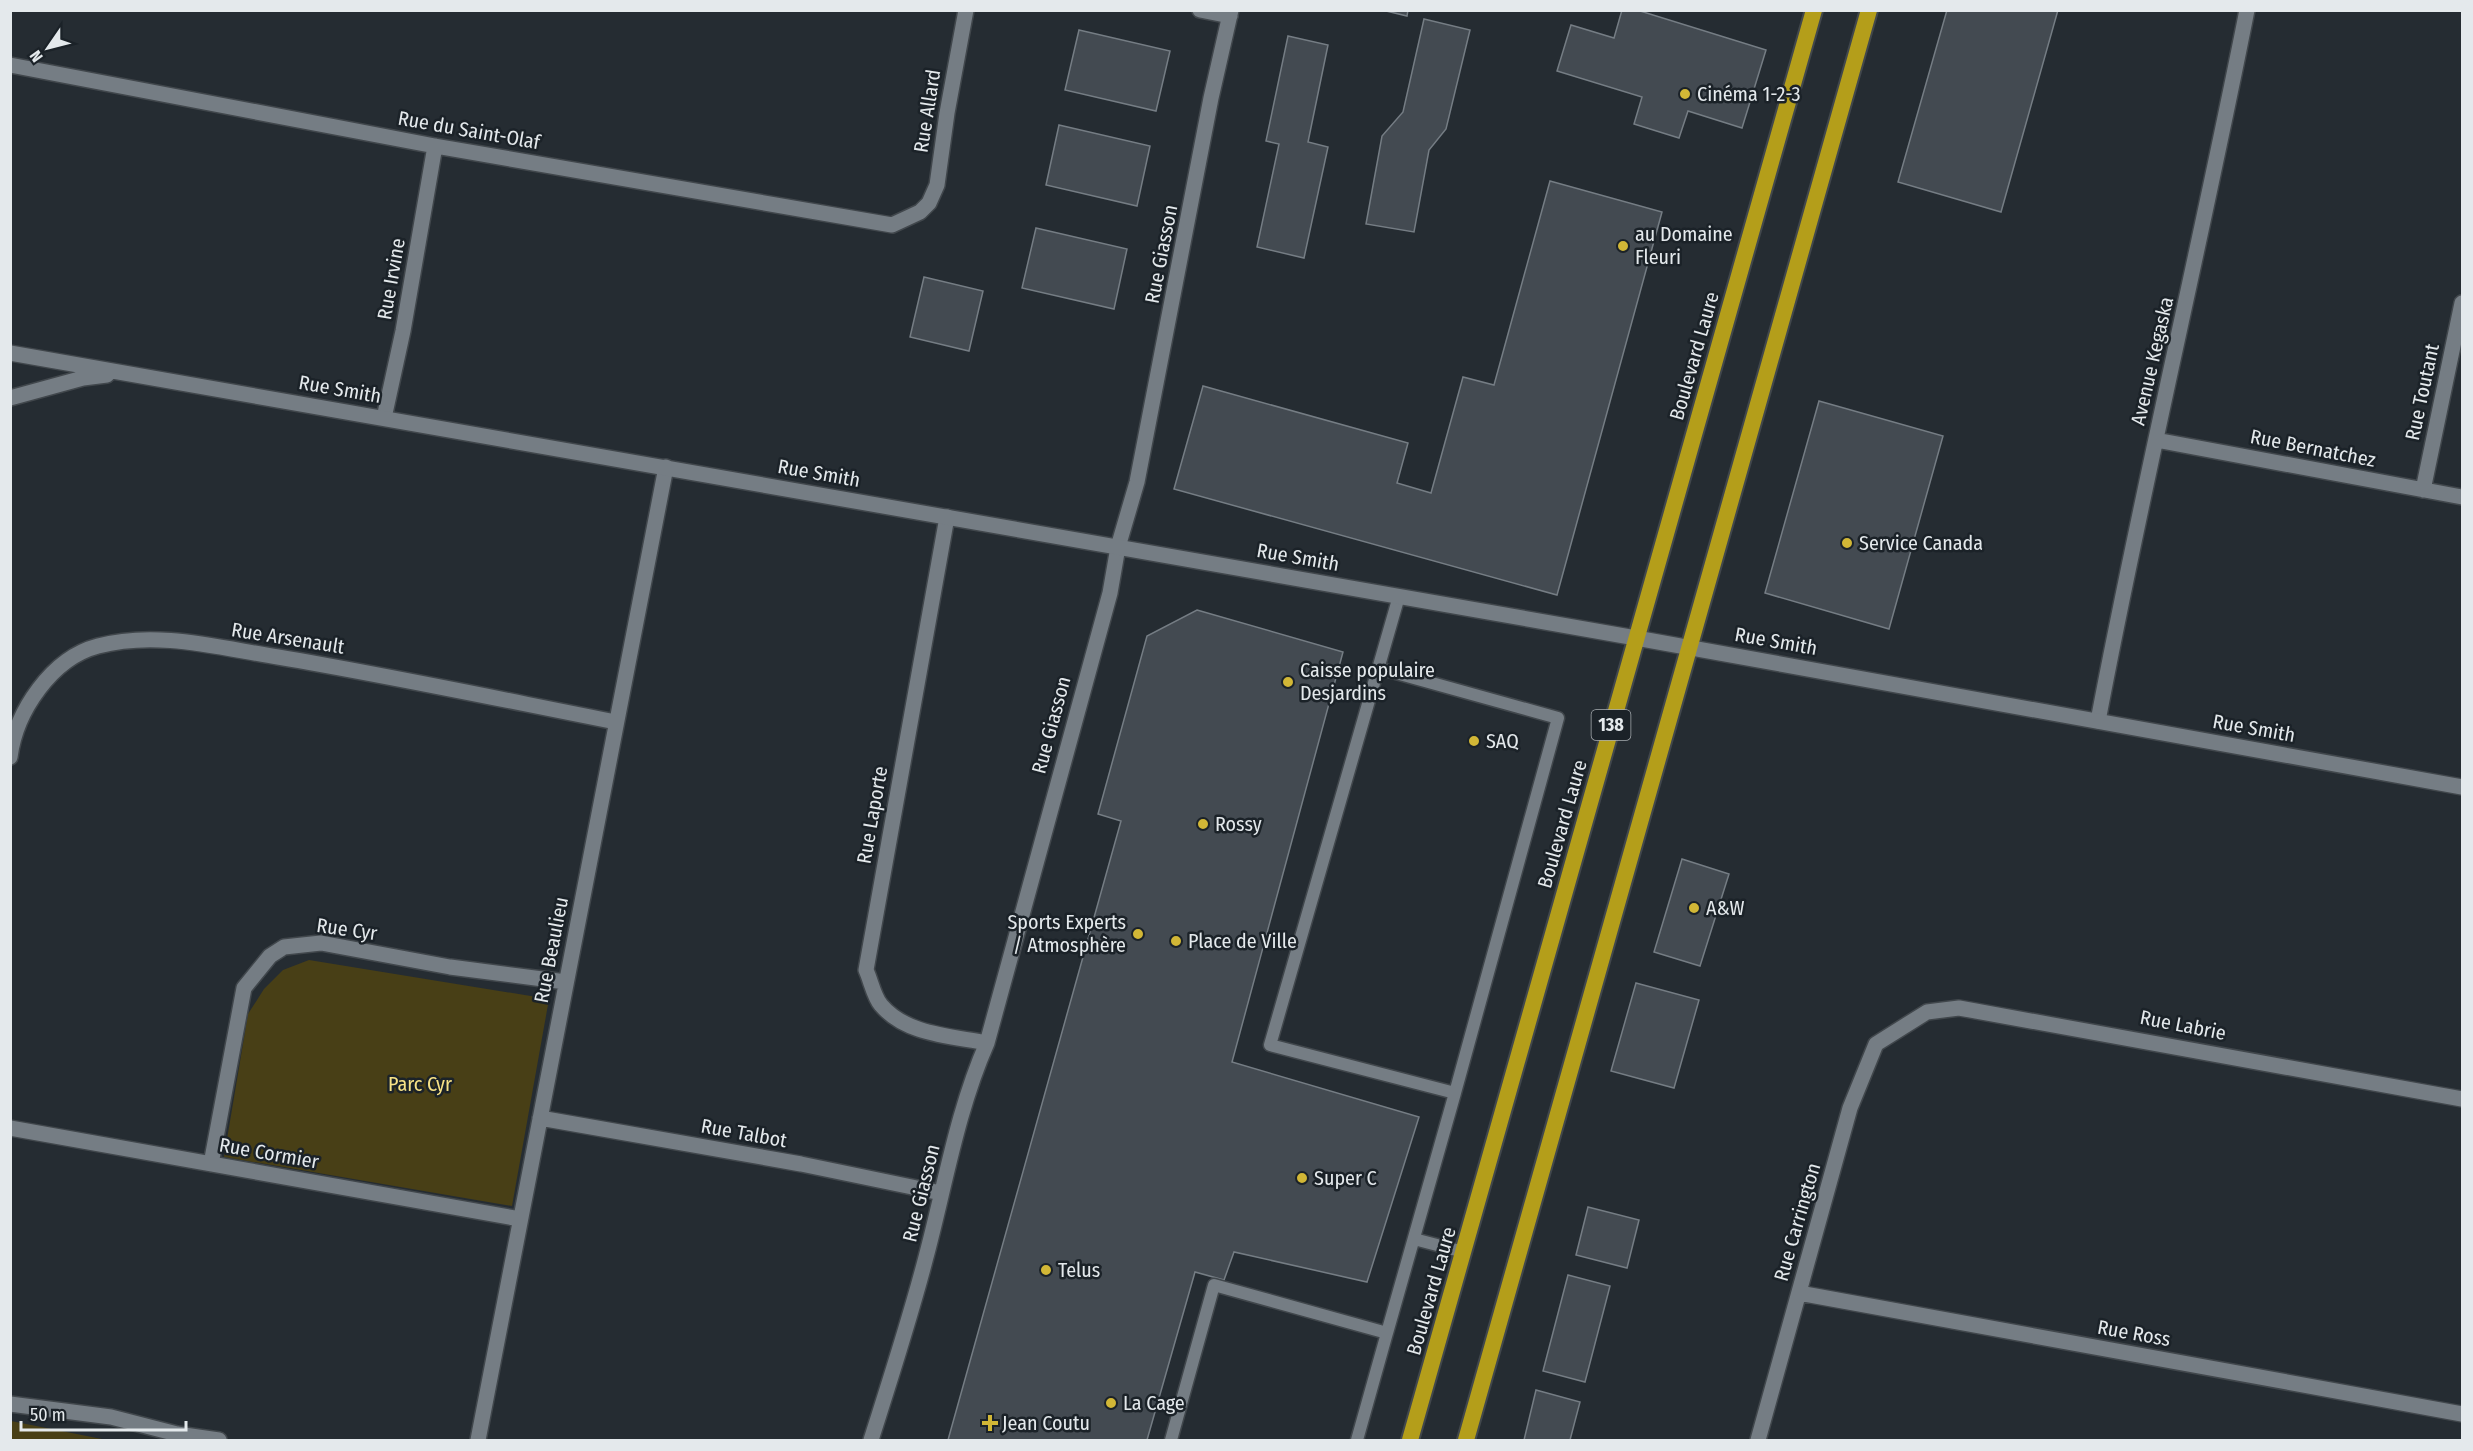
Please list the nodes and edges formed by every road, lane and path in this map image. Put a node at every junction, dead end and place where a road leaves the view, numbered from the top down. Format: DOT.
graph roads {
  1 [pos="966,10"];
  2 [pos="1200,10"];
  3 [pos="1814,10"];
  4 [pos="1869,10"];
  5 [pos="2247,10"];
  6 [pos="1231,13"];
  7 [pos="10,65"];
  8 [pos="435,146"];
  9 [pos="920,212"];
  10 [pos="2463,303"];
  11 [pos="10,353"];
  12 [pos="124,373"];
  13 [pos="10,398"];
  14 [pos="384,418"];
  15 [pos="2156,440"];
  16 [pos="666,467"];
  17 [pos="2423,490"];
  18 [pos="2463,497"];
  19 [pos="947,517"];
  20 [pos="1118,547"];
  21 [pos="1399,596"];
  22 [pos="1636,638"];
  23 [pos="1688,647"];
  24 [pos="1378,668"];
  25 [pos="2098,721"];
  26 [pos="616,722"];
  27 [pos="10,758"];
  28 [pos="2463,787"];
  29 [pos="566,982"];
  30 [pos="1899,1030"];
  31 [pos="987,1043"];
  32 [pos="1455,1093"];
  33 [pos="2463,1099"];
  34 [pos="540,1118"];
  35 [pos="10,1128"];
  36 [pos="211,1164"];
  37 [pos="941,1193"];
  38 [pos="520,1219"];
  39 [pos="1414,1239"];
  40 [pos="1464,1252"];
  41 [pos="1799,1293"];
  42 [pos="1387,1333"];
  43 [pos="10,1404"];
  44 [pos="2463,1414"];
  45 [pos="214,1440"];
  46 [pos="478,1440"];
  47 [pos="871,1440"];
  48 [pos="1172,1440"];
  49 [pos="1357,1440"];
  50 [pos="1410,1440"];
  51 [pos="1466,1440"];
  52 [pos="1758,1440"];
  1 -- 9 [label="street, Rue Allard"];
  2 -- 6 [label="street"];
  3 -- 22 [label="highway, Boulevard Laure / 138"];
  4 -- 23 [label="highway"];
  5 -- 15 [label="street, Avenue Kegaska"];
  6 -- 20 [label="street, Rue Giasson"];
  7 -- 8 [label="street, Rue du Saint-Olaf"];
  8 -- 9 [label="street, Rue du Saint-Olaf"];
  8 -- 14 [label="street, Rue Irvine"];
  10 -- 17 [label="street, Rue Toutant"];
  11 -- 12 [label="street, Rue Smith"];
  12 -- 13 [label="street, Rue Smith"];
  12 -- 14 [label="street, Rue Smith"];
  14 -- 16 [label="street, Rue Smith"];
  15 -- 17 [label="street, Rue Bernatchez"];
  15 -- 25 [label="street, Avenue Kegaska"];
  16 -- 19 [label="street, Rue Smith"];
  16 -- 26 [label="street, Rue Beaulieu"];
  17 -- 18 [label="street, Rue Bernatchez"];
  19 -- 20 [label="street, Rue Smith"];
  19 -- 31 [label="street, Rue Laporte"];
  20 -- 21 [label="street, Rue Smith"];
  20 -- 31 [label="street, Rue Giasson"];
  21 -- 22 [label="street, Rue Smith"];
  21 -- 24 [label="lane"];
  22 -- 23 [label="street, Rue Smith"];
  22 -- 40 [label="highway, Boulevard Laure / 138"];
  23 -- 25 [label="street, Rue Smith"];
  23 -- 51 [label="highway"];
  24 -- 32 [label="lane"];
  24 -- 32 [label="lane"];
  25 -- 28 [label="street, Rue Smith"];
  26 -- 27 [label="street, Rue Arsenault"];
  26 -- 29 [label="street, Rue Beaulieu"];
  29 -- 34 [label="street, Rue Beaulieu"];
  29 -- 36 [label="street, Rue Cyr"];
  30 -- 33 [label="street, Rue Labrie"];
  30 -- 41 [label="street, Rue Carrington"];
  31 -- 37 [label="street, Rue Giasson"];
  32 -- 39 [label="lane"];
  34 -- 37 [label="street, Rue Talbot"];
  34 -- 38 [label="street, Rue Beaulieu"];
  35 -- 36 [label="street, Rue Cormier"];
  36 -- 38 [label="street, Rue Cormier"];
  37 -- 47 [label="street, Rue Giasson"];
  38 -- 46 [label="street, Rue Beaulieu"];
  39 -- 40 [label="lane"];
  39 -- 42 [label="lane"];
  40 -- 50 [label="highway, Boulevard Laure / 138"];
  41 -- 44 [label="street, Rue Ross"];
  41 -- 52 [label="street, Rue Carrington"];
  42 -- 48 [label="lane"];
  42 -- 49 [label="lane"];
  43 -- 45 [label="street"];
}
